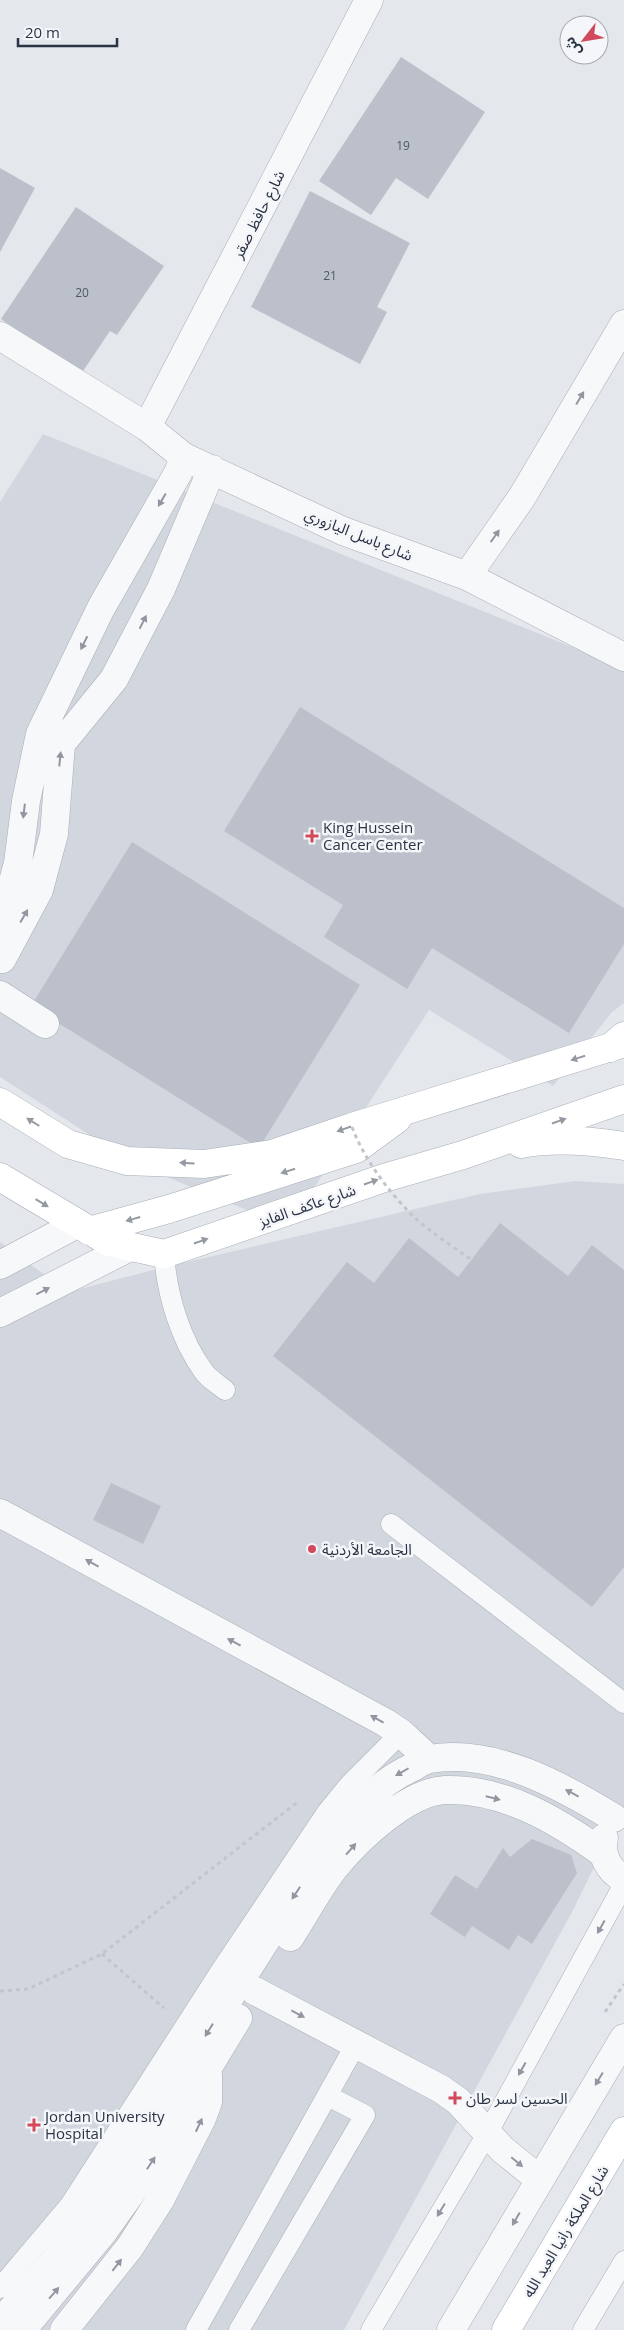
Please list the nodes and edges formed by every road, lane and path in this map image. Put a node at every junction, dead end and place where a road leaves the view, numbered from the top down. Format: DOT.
graph roads {
  1 [pos="369,0"];
  2 [pos="624,324"];
  3 [pos="0,336"];
  4 [pos="147,427"];
  5 [pos="184,457"];
  6 [pos="212,469"];
  7 [pos="467,576"];
  8 [pos="624,657"];
  9 [pos="0,930"];
  10 [pos="1,959"];
  11 [pos="0,995"];
  12 [pos="45,1024"];
  13 [pos="619,1042"];
  14 [pos="624,1099"];
  15 [pos="0,1102"];
  16 [pos="408,1110"];
  17 [pos="352,1127"];
  18 [pos="624,1146"];
  19 [pos="463,1155"];
  20 [pos="0,1177"];
  21 [pos="83,1228"];
  22 [pos="130,1247"];
  23 [pos="164,1254"];
  24 [pos="472,1260"];
  25 [pos="0,1265"];
  26 [pos="0,1313"];
  27 [pos="225,1390"];
  28 [pos="0,1514"];
  29 [pos="391,1524"];
  30 [pos="624,1703"];
  31 [pos="401,1732"];
  32 [pos="429,1759"];
  33 [pos="304,1798"];
  34 [pos="619,1815"];
  35 [pos="604,1854"];
  36 [pos="624,1879"];
  37 [pos="624,1884"];
  38 [pos="102,1954"];
  39 [pos="0,1991"];
  40 [pos="255,1991"];
  41 [pos="185,2026"];
  42 [pos="624,2038"];
  43 [pos="356,2044"];
  44 [pos="208,2069"];
  45 [pos="328,2096"];
  46 [pos="624,2131"];
  47 [pos="487,2134"];
  48 [pos="539,2179"];
  49 [pos="624,2261"];
  50 [pos="0,2288"];
  51 [pos="0,2322"];
  52 [pos="22,2330"];
  53 [pos="64,2330"];
  54 [pos="196,2330"];
  55 [pos="239,2330"];
  56 [pos="371,2330"];
  57 [pos="451,2330"];
  58 [pos="506,2330"];
  59 [pos="582,2330"];
  1 -- 4 [label="street, شارع حافظ صقر"];
  7 -- 2 [label="street, one-way"];
  3 -- 4 [label="street, شارع باسل اليازوري"];
  4 -- 5 [label="street, شارع باسل اليازوري"];
  5 -- 6 [label="street, شارع باسل اليازوري"];
  5 -- 9 [label="street, one-way"];
  6 -- 7 [label="street, شارع باسل اليازوري"];
  10 -- 6 [label="street, one-way"];
  7 -- 8 [label="street, شارع باسل اليازوري"];
  11 -- 12 [label="street"];
  13 -- 16 [label="main road, one-way"];
  19 -- 14 [label="main road, شارع عاكف الفايز, one-way"];
  17 -- 15 [label="main road, one-way"];
  16 -- 17 [label="main road"];
  16 -- 21 [label="main road, one-way"];
  17 -- 24 [label="path, bridge"];
  18 -- 19 [label="main road"];
  23 -- 19 [label="main road, شارع عاكف الفايز, one-way"];
  20 -- 21 [label="main road, one-way"];
  21 -- 22 [label="main road"];
  21 -- 25 [label="street"];
  22 -- 23 [label="main road"];
  26 -- 22 [label="street, one-way"];
  23 -- 27 [label="lane"];
  31 -- 28 [label="street, one-way"];
  29 -- 30 [label="lane"];
  31 -- 32 [label="street"];
  31 -- 41 [label="lane"];
  34 -- 32 [label="street, one-way"];
  32 -- 51 [label="street, one-way"];
  33 -- 38 [label="path"];
  34 -- 35 [label="street"];
  35 -- 36 [label="street"];
  40 -- 35 [label="street, one-way"];
  37 -- 47 [label="lane, one-way"];
  38 -- 39 [label="path"];
  38 -- 41 [label="path"];
  40 -- 43 [label="street, one-way"];
  40 -- 44 [label="street"];
  41 -- 50 [label="lane"];
  42 -- 48 [label="street, one-way"];
  43 -- 45 [label="lane"];
  43 -- 47 [label="street"];
  52 -- 44 [label="street, one-way"];
  53 -- 44 [label="street, one-way"];
  45 -- 54 [label="lane"];
  45 -- 55 [label="lane"];
  46 -- 58 [label="main road, شارع الملكة رانيا العبد الله"];
  47 -- 48 [label="street, one-way"];
  47 -- 56 [label="lane, one-way"];
  48 -- 57 [label="street, one-way"];
  49 -- 59 [label="lane"];
}
